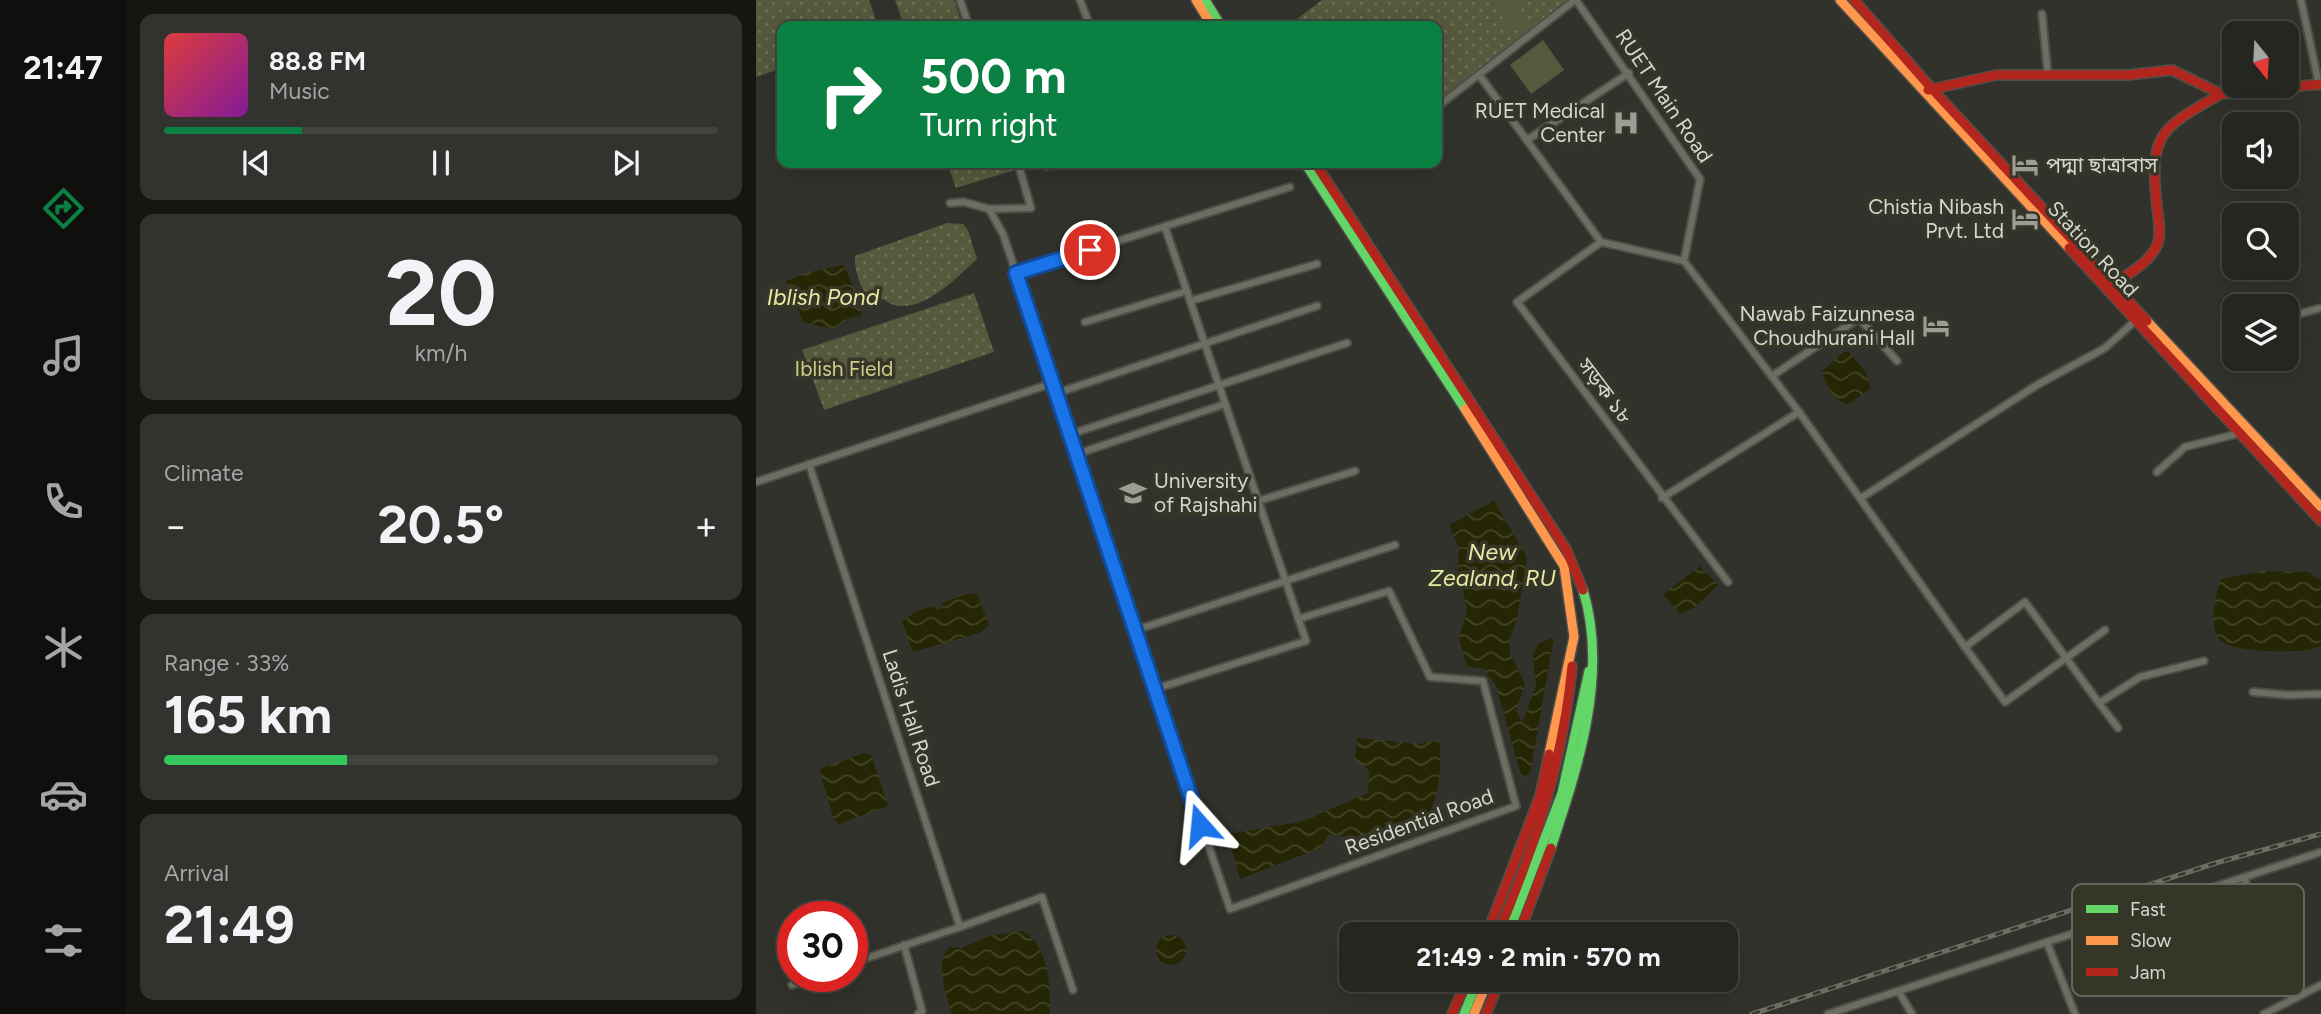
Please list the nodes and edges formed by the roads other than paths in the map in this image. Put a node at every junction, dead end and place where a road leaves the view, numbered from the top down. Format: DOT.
graph roads {
  1 [pos="960,0"];
  2 [pos="1080,0"];
  3 [pos="1196,0"];
  4 [pos="1205,0"];
  5 [pos="1576,0"];
  6 [pos="1840,0"];
  7 [pos="1854,0"];
  8 [pos="2301,0"];
  9 [pos="2042,14"];
  10 [pos="968,21"];
  11 [pos="1088,21"];
  12 [pos="1209,21"];
  13 [pos="1218,21"];
  14 [pos="1629,73"];
  15 [pos="1480,76"];
  16 [pos="2048,76"];
  17 [pos="2320,85"];
  18 [pos="1927,90"];
  19 [pos="2221,94"];
  20 [pos="1442,103"];
  21 [pos="1527,140"];
  22 [pos="1019,168"];
  23 [pos="1308,168"];
  24 [pos="1318,168"];
  25 [pos="1290,187"];
  26 [pos="950,203"];
  27 [pos="989,209"];
  28 [pos="1165,228"];
  29 [pos="1601,242"];
  30 [pos="1684,261"];
  31 [pos="1317,264"];
  32 [pos="1016,273"];
  33 [pos="2113,285"];
  34 [pos="1187,291"];
  35 [pos="1190,301"];
  36 [pos="1317,306"];
  37 [pos="2321,308"];
  38 [pos="2299,314"];
  39 [pos="2135,321"];
  40 [pos="1085,322"];
  41 [pos="1347,343"];
  42 [pos="1204,344"];
  43 [pos="1897,361"];
  44 [pos="1772,376"];
  45 [pos="1053,383"];
  46 [pos="1219,386"];
  47 [pos="1057,393"];
  48 [pos="1225,404"];
  49 [pos="1799,412"];
  50 [pos="2241,433"];
  51 [pos="1070,434"];
  52 [pos="1086,451"];
  53 [pos="809,464"];
  54 [pos="1355,471"];
  55 [pos="2157,472"];
  56 [pos="756,482"];
  57 [pos="1662,498"];
  58 [pos="1861,498"];
  59 [pos="1258,501"];
  60 [pos="2321,507"];
  61 [pos="2321,521"];
  62 [pos="1395,545"];
  63 [pos="1285,581"];
  64 [pos="1728,582"];
  65 [pos="1298,619"];
  66 [pos="1136,630"];
  67 [pos="2105,630"];
  68 [pos="1574,636"];
  69 [pos="1965,647"];
  70 [pos="1594,652"];
  71 [pos="2067,657"];
  72 [pos="2204,661"];
  73 [pos="1155,689"];
  74 [pos="2253,692"];
  75 [pos="2321,694"];
  76 [pos="2099,703"];
  77 [pos="2118,728"];
  78 [pos="2321,852"];
  79 [pos="2245,878"];
  80 [pos="2227,884"];
  81 [pos="2246,884"];
  82 [pos="1492,922"];
  83 [pos="1503,922"];
  84 [pos="1513,922"];
  85 [pos="1523,922"];
  86 [pos="960,927"];
  87 [pos="2072,937"];
  88 [pos="904,945"];
  89 [pos="2048,945"];
  90 [pos="868,957"];
  91 [pos="2321,985"];
  92 [pos="1073,990"];
  93 [pos="1462,992"];
  94 [pos="1473,992"];
  95 [pos="1483,992"];
  96 [pos="1495,992"];
  97 [pos="1899,992"];
  98 [pos="2304,994"];
  99 [pos="2299,996"];
  100 [pos="918,1014"];
  101 [pos="1452,1014"];
  102 [pos="1464,1014"];
  103 [pos="1474,1014"];
  104 [pos="1486,1014"];
  105 [pos="1828,1014"];
  106 [pos="1912,1014"];
  107 [pos="2075,1014"];
  108 [pos="2264,1014"];
  1 -- 10 [label="street"];
  2 -- 11 [label="street"];
  3 -- 12 [label="main road"];
  4 -- 13 [label="main road"];
  5 -- 14 [label="street, RUET Main Road"];
  5 -- 15 [label="street"];
  6 -- 18 [label="main road, Station Road"];
  7 -- 18 [label="main road, Station Road"];
  8 -- 17 [label="street"];
  9 -- 16 [label="street"];
  14 -- 21 [label="street"];
  14 -- 30 [label="street, RUET Main Road"];
  15 -- 20 [label="street"];
  15 -- 21 [label="street"];
  16 -- 18 [label="main road"];
  16 -- 19 [label="main road"];
  17 -- 19 [label="main road"];
  18 -- 33 [label="main road, Station Road"];
  18 -- 39 [label="main road, Station Road"];
  19 -- 33 [label="main road"];
  21 -- 29 [label="street"];
  22 -- 27 [label="street"];
  23 -- 68 [label="main road"];
  24 -- 70 [label="main road"];
  25 -- 28 [label="street"];
  26 -- 27 [label="street"];
  27 -- 32 [label="street"];
  28 -- 32 [label="street"];
  28 -- 34 [label="street"];
  29 -- 30 [label="street"];
  29 -- 57 [label="street, সড়ক ১৮"];
  30 -- 44 [label="street"];
  31 -- 35 [label="street"];
  32 -- 45 [label="street"];
  33 -- 60 [label="main road, Station Road"];
  34 -- 35 [label="street"];
  34 -- 40 [label="street"];
  35 -- 42 [label="street"];
  36 -- 42 [label="street"];
  37 -- 38 [label="street"];
  39 -- 50 [label="main road, Station Road"];
  39 -- 58 [label="street"];
  41 -- 46 [label="street"];
  42 -- 46 [label="street"];
  42 -- 47 [label="street"];
  43 -- 44 [label="street"];
  44 -- 49 [label="street"];
  45 -- 47 [label="street"];
  45 -- 53 [label="street"];
  46 -- 48 [label="street"];
  46 -- 51 [label="street"];
  47 -- 51 [label="street"];
  48 -- 52 [label="street"];
  48 -- 59 [label="street"];
  49 -- 57 [label="street"];
  49 -- 58 [label="street"];
  50 -- 55 [label="street"];
  50 -- 61 [label="main road, Station Road"];
  51 -- 66 [label="street"];
  53 -- 56 [label="street"];
  53 -- 86 [label="street, Ladis Hall Road"];
  54 -- 59 [label="street"];
  57 -- 64 [label="street, সড়ক ১৮"];
  58 -- 69 [label="street"];
  59 -- 63 [label="street"];
  62 -- 63 [label="street"];
  63 -- 65 [label="street"];
  63 -- 66 [label="street"];
  65 -- 73 [label="street"];
  65 -- 73 [label="street, Residential Road"];
  66 -- 73 [label="street"];
  67 -- 71 [label="street"];
  68 -- 82 [label="main road"];
  68 -- 83 [label="main road"];
  69 -- 71 [label="street"];
  69 -- 71 [label="street"];
  70 -- 84 [label="main road"];
  70 -- 85 [label="main road"];
  71 -- 76 [label="street"];
  72 -- 76 [label="street"];
  74 -- 75 [label="street"];
  76 -- 77 [label="street"];
  78 -- 79 [label="street"];
  79 -- 80 [label="street"];
  79 -- 81 [label="street"];
  86 -- 88 [label="street"];
  86 -- 92 [label="street"];
  87 -- 89 [label="street"];
  88 -- 90 [label="street"];
  88 -- 100 [label="street"];
  89 -- 97 [label="street"];
  89 -- 107 [label="street"];
  91 -- 98 [label="street"];
  93 -- 101 [label="main road"];
  94 -- 102 [label="main road"];
  95 -- 103 [label="main road"];
  96 -- 104 [label="main road"];
  97 -- 105 [label="street"];
  97 -- 106 [label="street"];
  99 -- 108 [label="street"];
}
